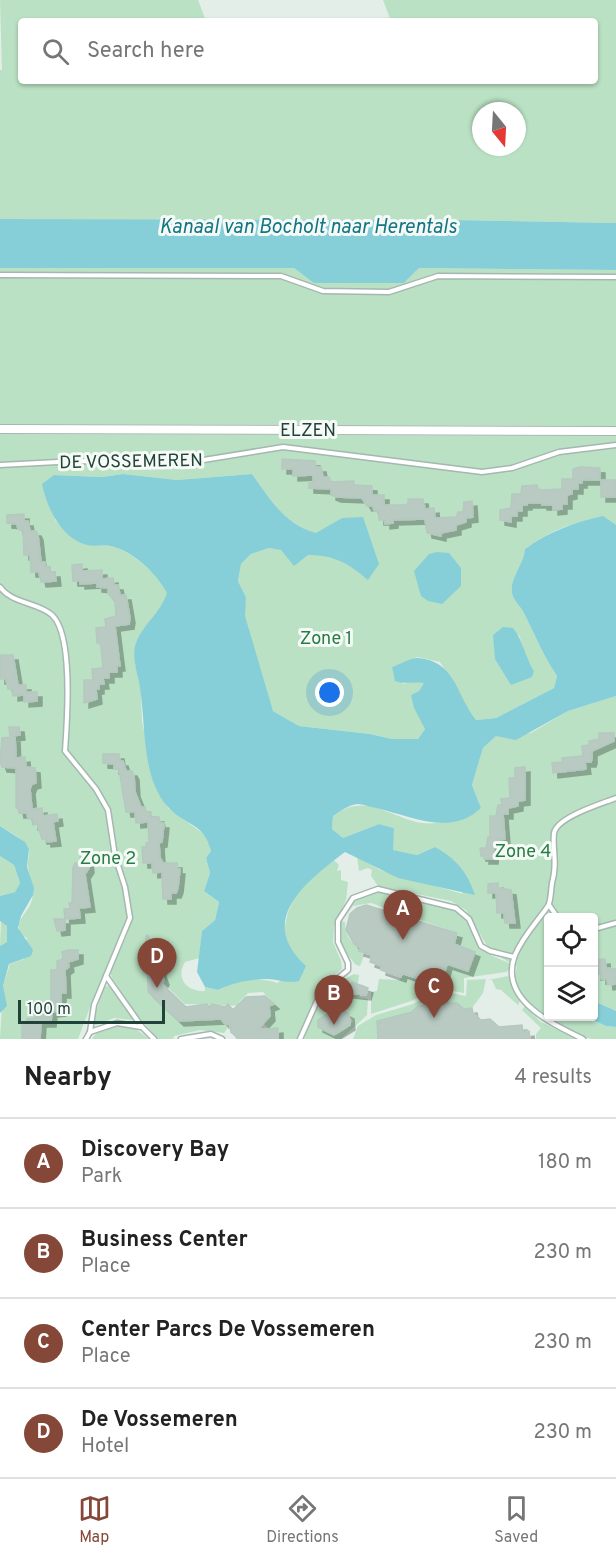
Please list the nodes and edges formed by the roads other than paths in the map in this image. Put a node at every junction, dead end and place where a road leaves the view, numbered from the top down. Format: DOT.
graph roads {
  1 [pos="0,275"];
  2 [pos="616,277"];
  3 [pos="0,429"];
  4 [pos="616,431"];
  5 [pos="616,445"];
  6 [pos="0,465"];
  7 [pos="0,587"];
  8 [pos="616,798"];
  9 [pos="549,905"];
  10 [pos="555,913"];
  11 [pos="616,923"];
  12 [pos="598,929"];
  13 [pos="514,957"];
  14 [pos="106,976"];
  15 [pos="142,1027"];
  16 [pos="90,1032"];
  17 [pos="86,1039"];
  18 [pos="154,1039"];
  19 [pos="181,1039"];
  20 [pos="222,1039"];
  21 [pos="300,1039"];
  22 [pos="583,1039"];
  1 -- 2 [label="lane"];
  3 -- 4 [label="street, ELZEN"];
  5 -- 6 [label="lane, DE VOSSEMEREN"];
  7 -- 14 [label="lane"];
  8 -- 9 [label="lane"];
  9 -- 10 [label="lane"];
  9 -- 13 [label="lane"];
  11 -- 12 [label="lane"];
  13 -- 21 [label="lane"];
  13 -- 22 [label="lane"];
  14 -- 15 [label="lane"];
  14 -- 16 [label="lane"];
  15 -- 16 [label="lane"];
  15 -- 18 [label="lane"];
  16 -- 17 [label="lane"];
  19 -- 20 [label="lane"];
}
